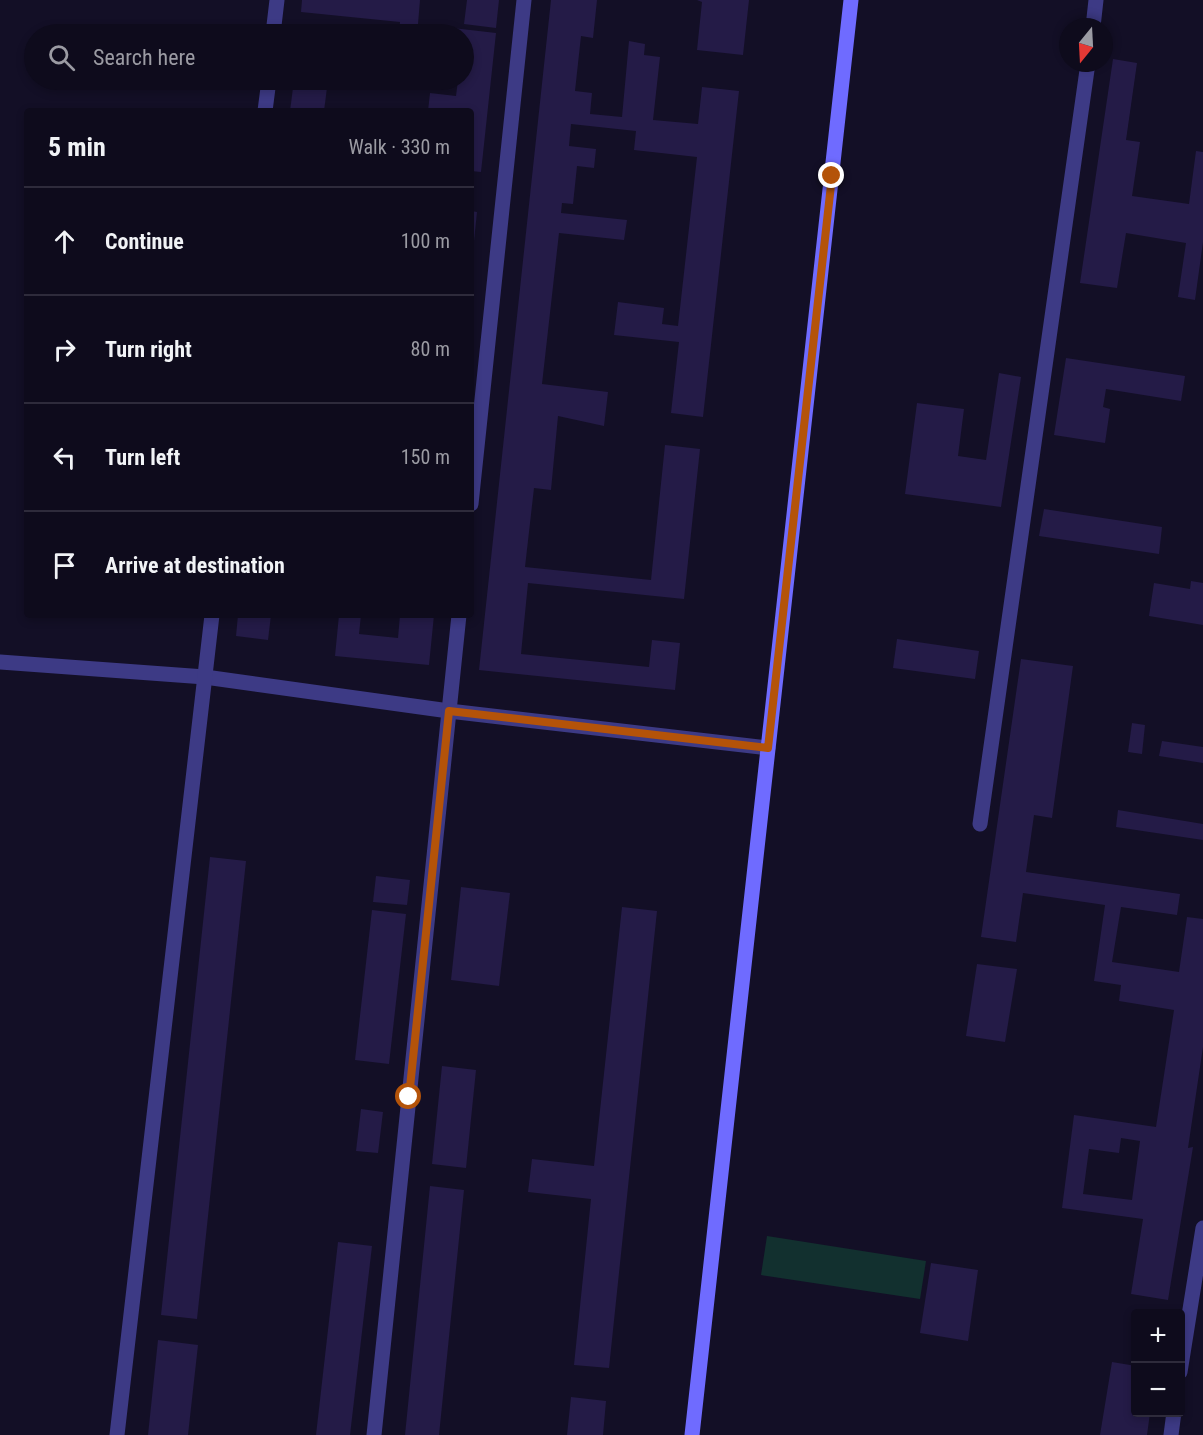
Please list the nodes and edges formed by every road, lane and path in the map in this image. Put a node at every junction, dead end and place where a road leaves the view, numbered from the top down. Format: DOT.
graph roads {
  1 [pos="277,0"];
  2 [pos="524,0"];
  3 [pos="851,0"];
  4 [pos="1096,0"];
  5 [pos="1094,18"];
  6 [pos="274,24"];
  7 [pos="1087,72"];
  8 [pos="267,90"];
  9 [pos="265,108"];
  10 [pos="474,475"];
  11 [pos="212,618"];
  12 [pos="459,618"];
  13 [pos="0,662"];
  14 [pos="205,677"];
  15 [pos="449,711"];
  16 [pos="768,748"];
  17 [pos="980,824"];
  18 [pos="1203,1228"];
  19 [pos="1181,1363"];
  20 [pos="1173,1417"];
  21 [pos="117,1435"];
  22 [pos="374,1435"];
  23 [pos="692,1435"];
  24 [pos="1171,1435"];
  1 -- 6 [label="street"];
  2 -- 10 [label="street"];
  3 -- 16 [label="street"];
  4 -- 5 [label="street"];
  7 -- 17 [label="street"];
  8 -- 9 [label="street"];
  11 -- 14 [label="street"];
  12 -- 15 [label="street"];
  13 -- 14 [label="street"];
  14 -- 15 [label="street"];
  14 -- 21 [label="street"];
  15 -- 16 [label="street"];
  15 -- 22 [label="street"];
  16 -- 23 [label="street"];
  18 -- 19 [label="street"];
  20 -- 24 [label="street"];
}
